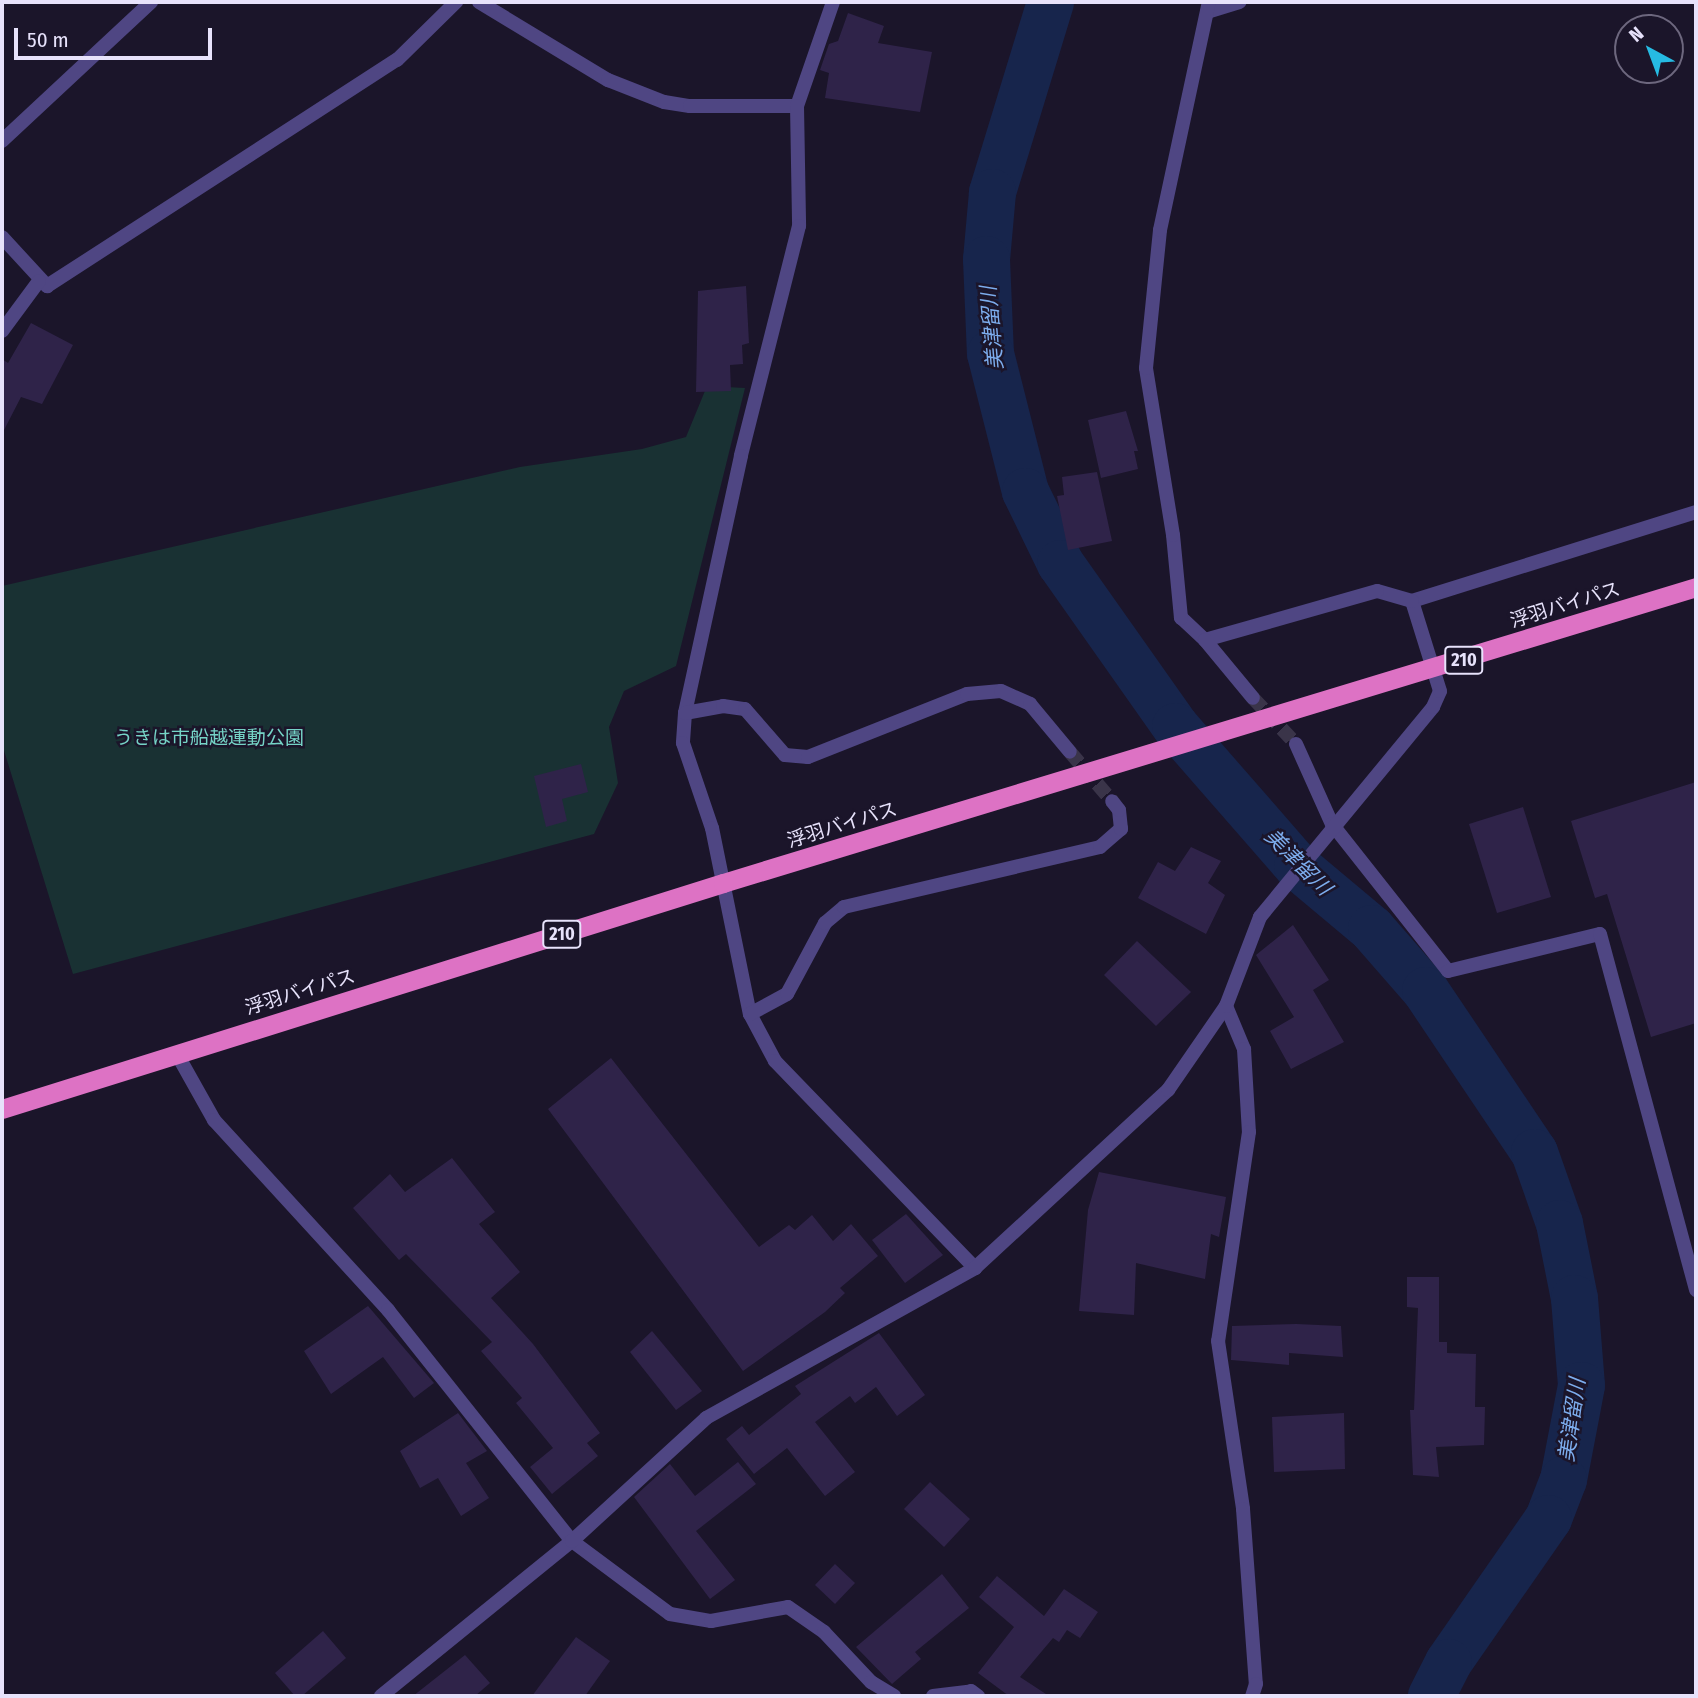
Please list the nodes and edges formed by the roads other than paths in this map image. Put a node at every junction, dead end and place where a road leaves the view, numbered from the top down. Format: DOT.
graph roads {
  1 [pos="151,2"];
  2 [pos="456,2"];
  3 [pos="479,2"];
  4 [pos="833,2"];
  5 [pos="1239,2"];
  6 [pos="1208,7"];
  7 [pos="797,106"];
  8 [pos="2,141"];
  9 [pos="2,237"];
  10 [pos="39,281"];
  11 [pos="2,331"];
  12 [pos="1696,512"];
  13 [pos="1696,587"];
  14 [pos="1412,601"];
  15 [pos="1205,639"];
  16 [pos="1434,670"];
  17 [pos="1253,698"];
  18 [pos="685,713"];
  19 [pos="1296,744"];
  20 [pos="1070,752"];
  21 [pos="1112,801"];
  22 [pos="1332,824"];
  23 [pos="723,883"];
  24 [pos="1226,1006"];
  25 [pos="750,1014"];
  26 [pos="177,1054"];
  27 [pos="2,1109"];
  28 [pos="975,1268"];
  29 [pos="1696,1290"];
  30 [pos="572,1541"];
  31 [pos="381,1696"];
  32 [pos="894,1696"];
  33 [pos="933,1696"];
  34 [pos="978,1696"];
  35 [pos="1252,1696"];
  1 -- 8 [label="street"];
  2 -- 10 [label="street"];
  3 -- 7 [label="street"];
  4 -- 7 [label="street"];
  5 -- 6 [label="street"];
  6 -- 15 [label="street"];
  7 -- 18 [label="street"];
  9 -- 10 [label="street"];
  10 -- 11 [label="street"];
  12 -- 14 [label="street"];
  13 -- 16 [label="highway, 浮羽バイパス / 210"];
  14 -- 15 [label="street"];
  14 -- 16 [label="street"];
  15 -- 17 [label="street"];
  16 -- 22 [label="street"];
  16 -- 23 [label="highway, 浮羽バイパス / 210"];
  18 -- 20 [label="street"];
  18 -- 23 [label="street"];
  19 -- 22 [label="street"];
  21 -- 25 [label="street"];
  22 -- 24 [label="street"];
  22 -- 29 [label="street"];
  23 -- 25 [label="street"];
  23 -- 26 [label="highway, 浮羽バイパス / 210"];
  24 -- 28 [label="street"];
  24 -- 35 [label="street"];
  25 -- 28 [label="street"];
  26 -- 27 [label="highway, 浮羽バイパス / 210"];
  26 -- 30 [label="street"];
  28 -- 30 [label="street"];
  30 -- 31 [label="street"];
  30 -- 32 [label="street"];
  33 -- 34 [label="street"];
}
